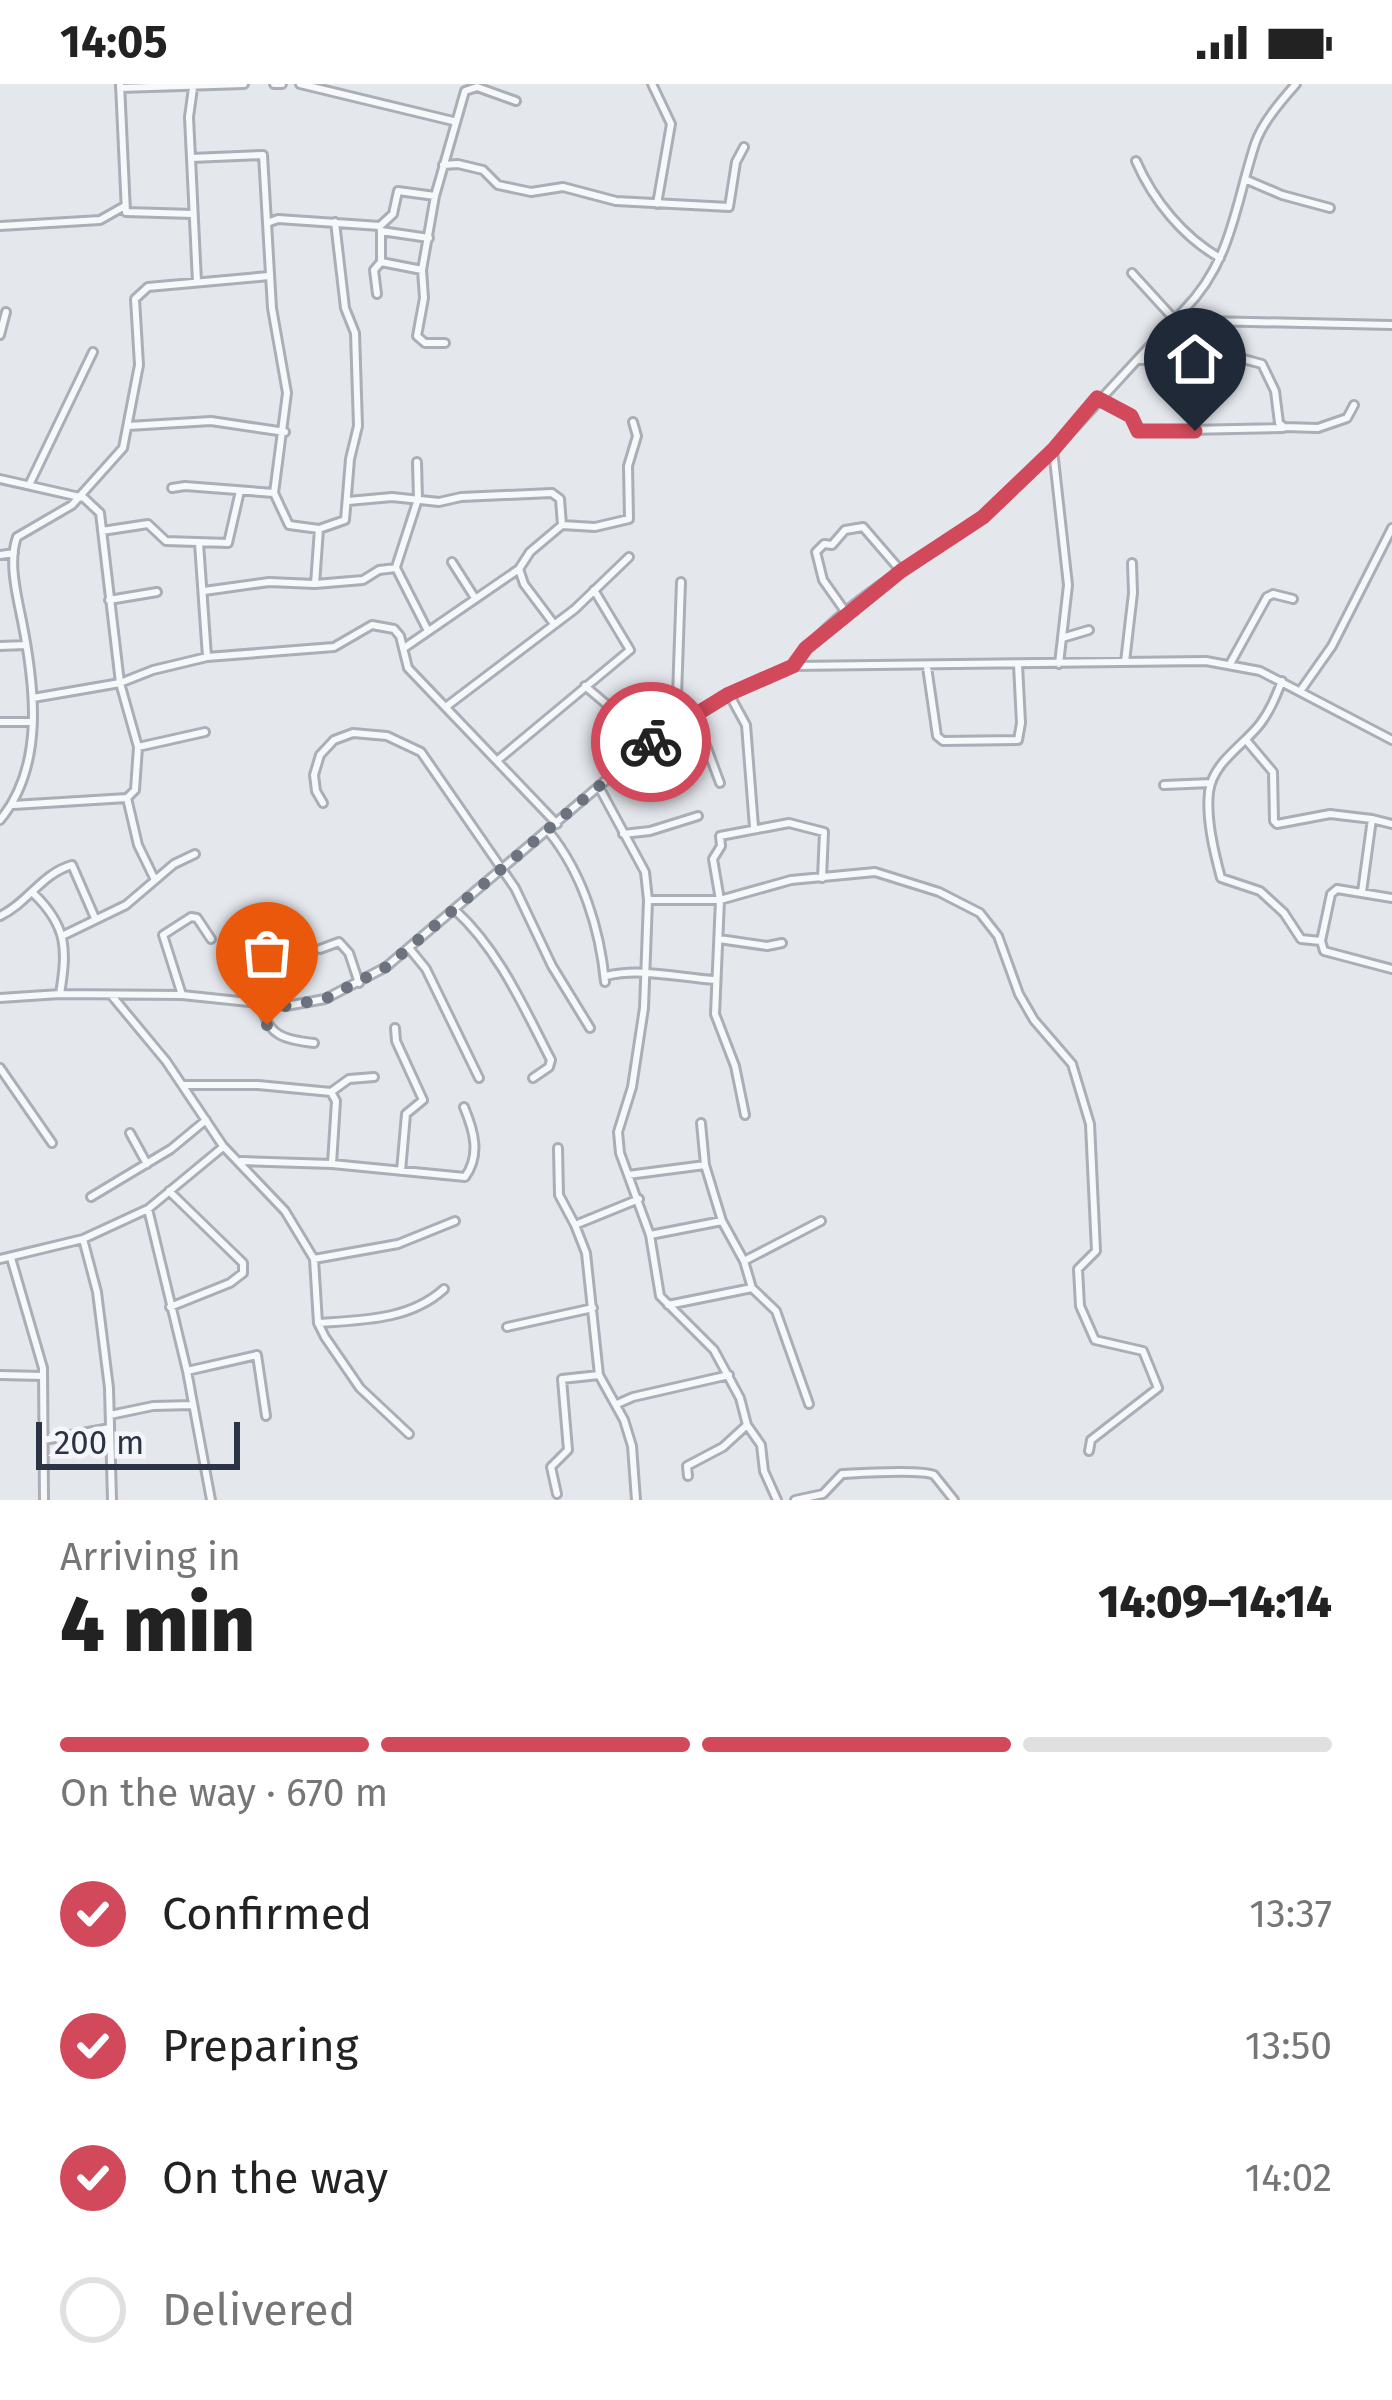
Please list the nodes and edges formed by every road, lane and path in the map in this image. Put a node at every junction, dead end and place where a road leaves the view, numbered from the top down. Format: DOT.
graph roads {
  1 [pos="244,84"];
  2 [pos="300,84"];
  3 [pos="652,84"];
  4 [pos="1296,84"];
  5 [pos="120,86"];
  6 [pos="193,88"];
  7 [pos="516,101"];
  8 [pos="453,121"];
  9 [pos="744,147"];
  10 [pos="190,158"];
  11 [pos="1136,161"];
  12 [pos="443,165"];
  13 [pos="1247,180"];
  14 [pos="435,196"];
  15 [pos="657,204"];
  16 [pos="123,207"];
  17 [pos="1330,208"];
  18 [pos="193,214"];
  19 [pos="334,222"];
  20 [pos="267,223"];
  21 [pos="0,226"];
  22 [pos="381,228"];
  23 [pos="429,238"];
  24 [pos="1220,258"];
  25 [pos="381,262"];
  26 [pos="422,270"];
  27 [pos="1132,273"];
  28 [pos="269,276"];
  29 [pos="197,281"];
  30 [pos="377,294"];
  31 [pos="1186,309"];
  32 [pos="6,312"];
  33 [pos="1174,319"];
  34 [pos="1392,325"];
  35 [pos="0,335"];
  36 [pos="445,344"];
  37 [pos="93,352"];
  38 [pos="1139,360"];
  39 [pos="1097,398"];
  40 [pos="1354,405"];
  41 [pos="634,422"];
  42 [pos="128,426"];
  43 [pos="1284,427"];
  44 [pos="285,432"];
  45 [pos="1053,450"];
  46 [pos="417,462"];
  47 [pos="0,478"];
  48 [pos="30,483"];
  49 [pos="172,488"];
  50 [pos="240,490"];
  51 [pos="274,494"];
  52 [pos="76,497"];
  53 [pos="418,499"];
  54 [pos="348,501"];
  55 [pos="562,525"];
  56 [pos="1392,528"];
  57 [pos="319,529"];
  58 [pos="102,531"];
  59 [pos="199,543"];
  60 [pos="14,553"];
  61 [pos="0,555"];
  62 [pos="629,557"];
  63 [pos="452,562"];
  64 [pos="1132,563"];
  65 [pos="396,568"];
  66 [pos="519,569"];
  67 [pos="901,571"];
  68 [pos="681,582"];
  69 [pos="315,584"];
  70 [pos="594,590"];
  71 [pos="205,591"];
  72 [pos="157,592"];
  73 [pos="475,598"];
  74 [pos="1293,599"];
  75 [pos="109,600"];
  76 [pos="847,614"];
  77 [pos="554,624"];
  78 [pos="1089,630"];
  79 [pos="428,631"];
  80 [pos="1062,638"];
  81 [pos="0,646"];
  82 [pos="27,646"];
  83 [pos="404,648"];
  84 [pos="207,657"];
  85 [pos="1125,662"];
  86 [pos="1059,664"];
  87 [pos="1230,664"];
  88 [pos="1018,665"];
  89 [pos="793,666"];
  90 [pos="927,667"];
  91 [pos="1282,681"];
  92 [pos="120,683"];
  93 [pos="585,686"];
  94 [pos="1300,690"];
  95 [pos="729,694"];
  96 [pos="33,698"];
  97 [pos="447,706"];
  98 [pos="695,716"];
  99 [pos="685,721"];
  100 [pos="0,722"];
  101 [pos="31,722"];
  102 [pos="205,732"];
  103 [pos="1246,740"];
  104 [pos="1392,740"];
  105 [pos="651,742"];
  106 [pos="138,747"];
  107 [pos="498,759"];
  108 [pos="720,784"];
  109 [pos="1211,784"];
  110 [pos="1164,785"];
  111 [pos="599,787"];
  112 [pos="127,798"];
  113 [pos="323,803"];
  114 [pos="13,805"];
  115 [pos="698,816"];
  116 [pos="1372,819"];
  117 [pos="0,820"];
  118 [pos="557,824"];
  119 [pos="1392,824"];
  120 [pos="754,827"];
  121 [pos="548,831"];
  122 [pos="623,834"];
  123 [pos="195,854"];
  124 [pos="502,871"];
  125 [pos="823,878"];
  126 [pos="155,880"];
  127 [pos="1362,892"];
  128 [pos="34,894"];
  129 [pos="1392,898"];
  130 [pos="720,899"];
  131 [pos="648,900"];
  132 [pos="455,910"];
  133 [pos="0,916"];
  134 [pos="95,918"];
  135 [pos="62,936"];
  136 [pos="211,939"];
  137 [pos="719,939"];
  138 [pos="1321,941"];
  139 [pos="782,944"];
  140 [pos="320,949"];
  141 [pos="409,949"];
  142 [pos="1392,969"];
  143 [pos="644,973"];
  144 [pos="716,980"];
  145 [pos="359,982"];
  146 [pos="60,994"];
  147 [pos="111,995"];
  148 [pos="182,995"];
  149 [pos="0,998"];
  150 [pos="262,1006"];
  151 [pos="394,1028"];
  152 [pos="590,1028"];
  153 [pos="314,1043"];
  154 [pos="0,1068"];
  155 [pos="374,1077"];
  156 [pos="479,1078"];
  157 [pos="533,1078"];
  158 [pos="182,1084"];
  159 [pos="332,1092"];
  160 [pos="464,1107"];
  161 [pos="746,1115"];
  162 [pos="206,1120"];
  163 [pos="700,1123"];
  164 [pos="130,1133"];
  165 [pos="52,1144"];
  166 [pos="224,1146"];
  167 [pos="558,1148"];
  168 [pos="241,1161"];
  169 [pos="146,1164"];
  170 [pos="332,1164"];
  171 [pos="705,1165"];
  172 [pos="401,1172"];
  173 [pos="628,1175"];
  174 [pos="169,1191"];
  175 [pos="91,1197"];
  176 [pos="639,1199"];
  177 [pos="148,1209"];
  178 [pos="455,1221"];
  179 [pos="722,1221"];
  180 [pos="821,1221"];
  181 [pos="575,1225"];
  182 [pos="650,1235"];
  183 [pos="83,1239"];
  184 [pos="10,1258"];
  185 [pos="314,1258"];
  186 [pos="0,1259"];
  187 [pos="745,1261"];
  188 [pos="752,1288"];
  189 [pos="444,1289"];
  190 [pos="668,1305"];
  191 [pos="169,1307"];
  192 [pos="593,1308"];
  193 [pos="319,1322"];
  194 [pos="507,1327"];
  195 [pos="187,1371"];
  196 [pos="0,1375"];
  197 [pos="729,1375"];
  198 [pos="43,1376"];
  199 [pos="599,1376"];
  200 [pos="808,1403"];
  201 [pos="193,1405"];
  202 [pos="616,1405"];
  203 [pos="110,1414"];
  204 [pos="266,1416"];
  205 [pos="747,1425"];
  206 [pos="110,1428"];
  207 [pos="409,1434"];
  208 [pos="44,1440"];
  209 [pos="1089,1451"];
  210 [pos="688,1476"];
  211 [pos="557,1494"];
  212 [pos="44,1500"];
  213 [pos="112,1500"];
  214 [pos="211,1500"];
  215 [pos="637,1500"];
  216 [pos="777,1500"];
  217 [pos="795,1500"];
  218 [pos="954,1500"];
  1 -- 6 [label="street"];
  2 -- 8 [label="street"];
  3 -- 15 [label="street"];
  4 -- 13 [label="street"];
  5 -- 6 [label="street"];
  5 -- 16 [label="street"];
  6 -- 10 [label="street"];
  7 -- 8 [label="street"];
  8 -- 12 [label="street"];
  9 -- 15 [label="street"];
  10 -- 18 [label="street"];
  10 -- 20 [label="street"];
  11 -- 24 [label="street"];
  12 -- 14 [label="street"];
  12 -- 15 [label="street"];
  13 -- 17 [label="street"];
  13 -- 24 [label="street"];
  14 -- 22 [label="street"];
  14 -- 23 [label="street"];
  16 -- 18 [label="street"];
  16 -- 21 [label="street"];
  18 -- 29 [label="street"];
  19 -- 20 [label="street"];
  19 -- 22 [label="street"];
  19 -- 54 [label="street"];
  20 -- 28 [label="street"];
  22 -- 23 [label="street"];
  22 -- 25 [label="street"];
  23 -- 26 [label="street"];
  24 -- 31 [label="street"];
  25 -- 26 [label="street"];
  25 -- 30 [label="street"];
  26 -- 36 [label="street"];
  27 -- 33 [label="street"];
  28 -- 29 [label="street"];
  28 -- 44 [label="street"];
  29 -- 42 [label="street"];
  31 -- 33 [label="street"];
  31 -- 34 [label="street"];
  32 -- 35 [label="street"];
  33 -- 38 [label="street"];
  37 -- 48 [label="street"];
  38 -- 39 [label="street"];
  38 -- 43 [label="street"];
  39 -- 43 [label="street"];
  39 -- 45 [label="street"];
  40 -- 43 [label="street"];
  41 -- 55 [label="street"];
  42 -- 44 [label="street"];
  42 -- 52 [label="street"];
  44 -- 51 [label="street"];
  45 -- 67 [label="street"];
  45 -- 80 [label="street"];
  46 -- 53 [label="street"];
  47 -- 48 [label="street"];
  48 -- 52 [label="street"];
  49 -- 50 [label="street"];
  50 -- 51 [label="street"];
  50 -- 59 [label="street"];
  51 -- 57 [label="street"];
  52 -- 58 [label="street"];
  52 -- 60 [label="street"];
  53 -- 54 [label="street"];
  53 -- 55 [label="street"];
  53 -- 65 [label="street"];
  54 -- 57 [label="street"];
  55 -- 66 [label="street"];
  56 -- 94 [label="street"];
  57 -- 69 [label="street"];
  58 -- 59 [label="street"];
  58 -- 75 [label="street"];
  59 -- 71 [label="street"];
  60 -- 61 [label="street"];
  60 -- 82 [label="street"];
  62 -- 70 [label="street"];
  63 -- 73 [label="street"];
  64 -- 85 [label="street"];
  65 -- 69 [label="street"];
  65 -- 79 [label="street"];
  66 -- 73 [label="street"];
  66 -- 77 [label="street"];
  67 -- 76 [label="street"];
  67 -- 76 [label="street"];
  68 -- 99 [label="street"];
  69 -- 71 [label="street"];
  70 -- 77 [label="street"];
  70 -- 93 [label="street"];
  71 -- 84 [label="street"];
  72 -- 75 [label="street"];
  73 -- 79 [label="street"];
  74 -- 87 [label="street"];
  75 -- 92 [label="street"];
  76 -- 89 [label="street"];
  77 -- 97 [label="street"];
  78 -- 80 [label="street"];
  79 -- 83 [label="street"];
  80 -- 86 [label="street"];
  81 -- 82 [label="street"];
  82 -- 96 [label="street"];
  83 -- 84 [label="street"];
  83 -- 97 [label="street"];
  84 -- 92 [label="street"];
  85 -- 86 [label="street"];
  85 -- 87 [label="street"];
  86 -- 88 [label="street"];
  87 -- 91 [label="street"];
  88 -- 90 [label="street"];
  88 -- 90 [label="street"];
  89 -- 90 [label="street"];
  89 -- 95 [label="street"];
  91 -- 94 [label="street"];
  91 -- 103 [label="street"];
  92 -- 96 [label="street"];
  92 -- 106 [label="street"];
  93 -- 105 [label="street"];
  93 -- 107 [label="street"];
  94 -- 104 [label="street"];
  95 -- 98 [label="street"];
  95 -- 120 [label="street"];
  96 -- 101 [label="street"];
  97 -- 107 [label="street"];
  98 -- 99 [label="street"];
  98 -- 108 [label="street"];
  99 -- 105 [label="street"];
  100 -- 101 [label="street"];
  101 -- 114 [label="street"];
  102 -- 106 [label="street"];
  103 -- 109 [label="street"];
  103 -- 116 [label="street"];
  105 -- 111 [label="street"];
  106 -- 112 [label="street"];
  107 -- 118 [label="street"];
  109 -- 110 [label="street"];
  109 -- 138 [label="street"];
  111 -- 118 [label="street"];
  111 -- 122 [label="street"];
  112 -- 114 [label="street"];
  112 -- 126 [label="street"];
  113 -- 124 [label="street"];
  114 -- 117 [label="street"];
  115 -- 122 [label="street"];
  116 -- 119 [label="street"];
  116 -- 127 [label="street"];
  118 -- 121 [label="street"];
  120 -- 125 [label="street"];
  120 -- 130 [label="street"];
  121 -- 124 [label="street"];
  121 -- 143 [label="street"];
  122 -- 131 [label="street"];
  123 -- 126 [label="street"];
  124 -- 132 [label="street"];
  124 -- 152 [label="street"];
  125 -- 130 [label="street"];
  125 -- 209 [label="street"];
  126 -- 134 [label="street"];
  127 -- 129 [label="street"];
  127 -- 138 [label="street"];
  128 -- 133 [label="street"];
  128 -- 134 [label="street"];
  128 -- 135 [label="street"];
  130 -- 131 [label="street"];
  130 -- 137 [label="street"];
  131 -- 143 [label="street"];
  132 -- 141 [label="street"];
  132 -- 157 [label="street"];
  134 -- 135 [label="street"];
  135 -- 146 [label="street"];
  136 -- 148 [label="street"];
  137 -- 139 [label="street"];
  137 -- 144 [label="street"];
  138 -- 142 [label="street"];
  140 -- 145 [label="street"];
  141 -- 145 [label="street"];
  141 -- 156 [label="street"];
  143 -- 144 [label="street"];
  143 -- 173 [label="street"];
  144 -- 161 [label="street"];
  145 -- 150 [label="street"];
  146 -- 147 [label="street"];
  146 -- 149 [label="street"];
  147 -- 148 [label="street"];
  147 -- 158 [label="street"];
  148 -- 150 [label="street"];
  150 -- 153 [label="street"];
  151 -- 172 [label="street"];
  154 -- 165 [label="street"];
  155 -- 159 [label="street"];
  158 -- 159 [label="street"];
  158 -- 162 [label="street"];
  159 -- 170 [label="street"];
  160 -- 172 [label="street"];
  162 -- 166 [label="street"];
  162 -- 169 [label="street"];
  163 -- 171 [label="street"];
  164 -- 169 [label="street"];
  166 -- 168 [label="street"];
  166 -- 174 [label="street"];
  167 -- 181 [label="street"];
  168 -- 170 [label="street"];
  168 -- 185 [label="street"];
  169 -- 175 [label="street"];
  170 -- 172 [label="street"];
  171 -- 173 [label="street"];
  171 -- 179 [label="street"];
  173 -- 176 [label="street"];
  174 -- 177 [label="street"];
  174 -- 191 [label="street"];
  176 -- 181 [label="street"];
  176 -- 182 [label="street"];
  177 -- 183 [label="street"];
  177 -- 191 [label="street"];
  178 -- 185 [label="street"];
  179 -- 182 [label="street"];
  179 -- 187 [label="street"];
  180 -- 187 [label="street"];
  181 -- 192 [label="street"];
  182 -- 190 [label="street"];
  183 -- 184 [label="street"];
  183 -- 203 [label="street"];
  184 -- 186 [label="street"];
  184 -- 198 [label="street"];
  185 -- 193 [label="street"];
  187 -- 188 [label="street"];
  188 -- 190 [label="street"];
  188 -- 200 [label="street"];
  189 -- 193 [label="street"];
  190 -- 197 [label="street"];
  191 -- 195 [label="street"];
  192 -- 194 [label="street"];
  192 -- 199 [label="street"];
  193 -- 207 [label="street"];
  195 -- 201 [label="street"];
  195 -- 204 [label="street"];
  196 -- 198 [label="street"];
  197 -- 202 [label="street"];
  197 -- 205 [label="street"];
  198 -- 208 [label="street"];
  199 -- 202 [label="street"];
  199 -- 211 [label="street"];
  201 -- 203 [label="street"];
  201 -- 214 [label="street"];
  202 -- 215 [label="street"];
  203 -- 206 [label="street"];
  205 -- 210 [label="street"];
  205 -- 216 [label="street"];
  206 -- 208 [label="street"];
  206 -- 213 [label="street"];
  208 -- 212 [label="street"];
  217 -- 218 [label="street"];
}
